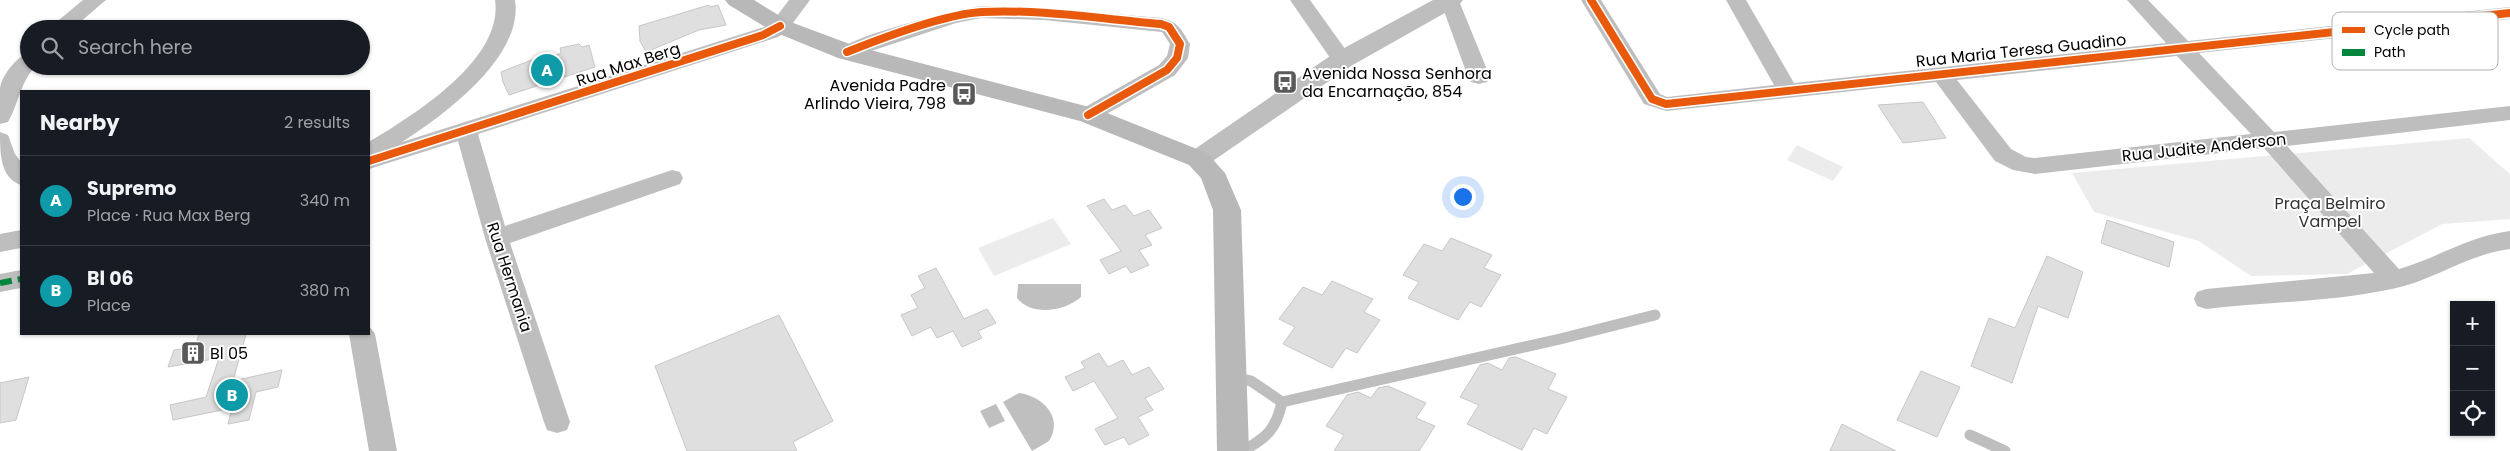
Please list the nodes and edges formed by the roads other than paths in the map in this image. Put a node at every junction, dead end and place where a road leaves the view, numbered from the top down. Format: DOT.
graph roads {
  1 [pos="96,0"];
  2 [pos="504,0"];
  3 [pos="737,0"];
  4 [pos="800,0"];
  5 [pos="1300,0"];
  6 [pos="1450,0"];
  7 [pos="1591,0"];
  8 [pos="1736,0"];
  9 [pos="2137,0"];
  10 [pos="70,20"];
  11 [pos="780,26"];
  12 [pos="2332,31"];
  13 [pos="2181,47"];
  14 [pos="847,52"];
  15 [pos="1342,60"];
  16 [pos="16,67"];
  17 [pos="1941,73"];
  18 [pos="1479,77"];
  19 [pos="1787,90"];
  20 [pos="2510,113"];
  21 [pos="1088,115"];
  22 [pos="0,117"];
  23 [pos="466,131"];
  24 [pos="0,140"];
  25 [pos="2269,140"];
  26 [pos="370,151"];
  27 [pos="1198,159"];
  28 [pos="370,161"];
  29 [pos="20,176"];
  30 [pos="672,178"];
  31 [pos="497,238"];
  32 [pos="20,239"];
  33 [pos="2510,240"];
  34 [pos="0,243"];
  35 [pos="20,279"];
  36 [pos="2393,280"];
  37 [pos="0,283"];
  38 [pos="2206,299"];
  39 [pos="1655,315"];
  40 [pos="362,335"];
  41 [pos="1230,376"];
  42 [pos="1282,402"];
  43 [pos="557,422"];
  44 [pos="1970,435"];
  45 [pos="1234,445"];
  46 [pos="383,451"];
  47 [pos="2005,451"];
  1 -- 10 [label="street"];
  2 -- 26 [label="street"];
  3 -- 11 [label="main road"];
  4 -- 11 [label="street"];
  5 -- 15 [label="street"];
  6 -- 15 [label="street"];
  6 -- 18 [label="street"];
  7 -- 19 [label="street, Rua Maria Teresa Guadino"];
  8 -- 19 [label="street"];
  9 -- 13 [label="street"];
  11 -- 14 [label="main road"];
  11 -- 23 [label="street, Rua Max Berg"];
  12 -- 13 [label="street, Rua Maria Teresa Guadino"];
  13 -- 17 [label="street, Rua Maria Teresa Guadino"];
  13 -- 25 [label="street"];
  14 -- 21 [label="main road"];
  14 -- 21 [label="street"];
  15 -- 27 [label="street"];
  16 -- 22 [label="street"];
  17 -- 19 [label="street, Rua Maria Teresa Guadino"];
  17 -- 25 [label="street, Rua Judite Anderson"];
  20 -- 25 [label="street, Rua Judite Anderson"];
  21 -- 27 [label="main road"];
  23 -- 28 [label="street, Rua Max Berg"];
  23 -- 31 [label="street, Rua Hermania"];
  24 -- 29 [label="street"];
  25 -- 36 [label="street"];
  27 -- 41 [label="main road"];
  30 -- 31 [label="street"];
  31 -- 43 [label="street, Rua Hermania"];
  32 -- 34 [label="street"];
  33 -- 36 [label="street"];
  35 -- 37 [label="street"];
  36 -- 38 [label="street"];
  39 -- 42 [label="lane"];
  40 -- 46 [label="street"];
  41 -- 42 [label="lane"];
  41 -- 45 [label="main road"];
  42 -- 45 [label="lane"];
  44 -- 47 [label="lane"];
}
